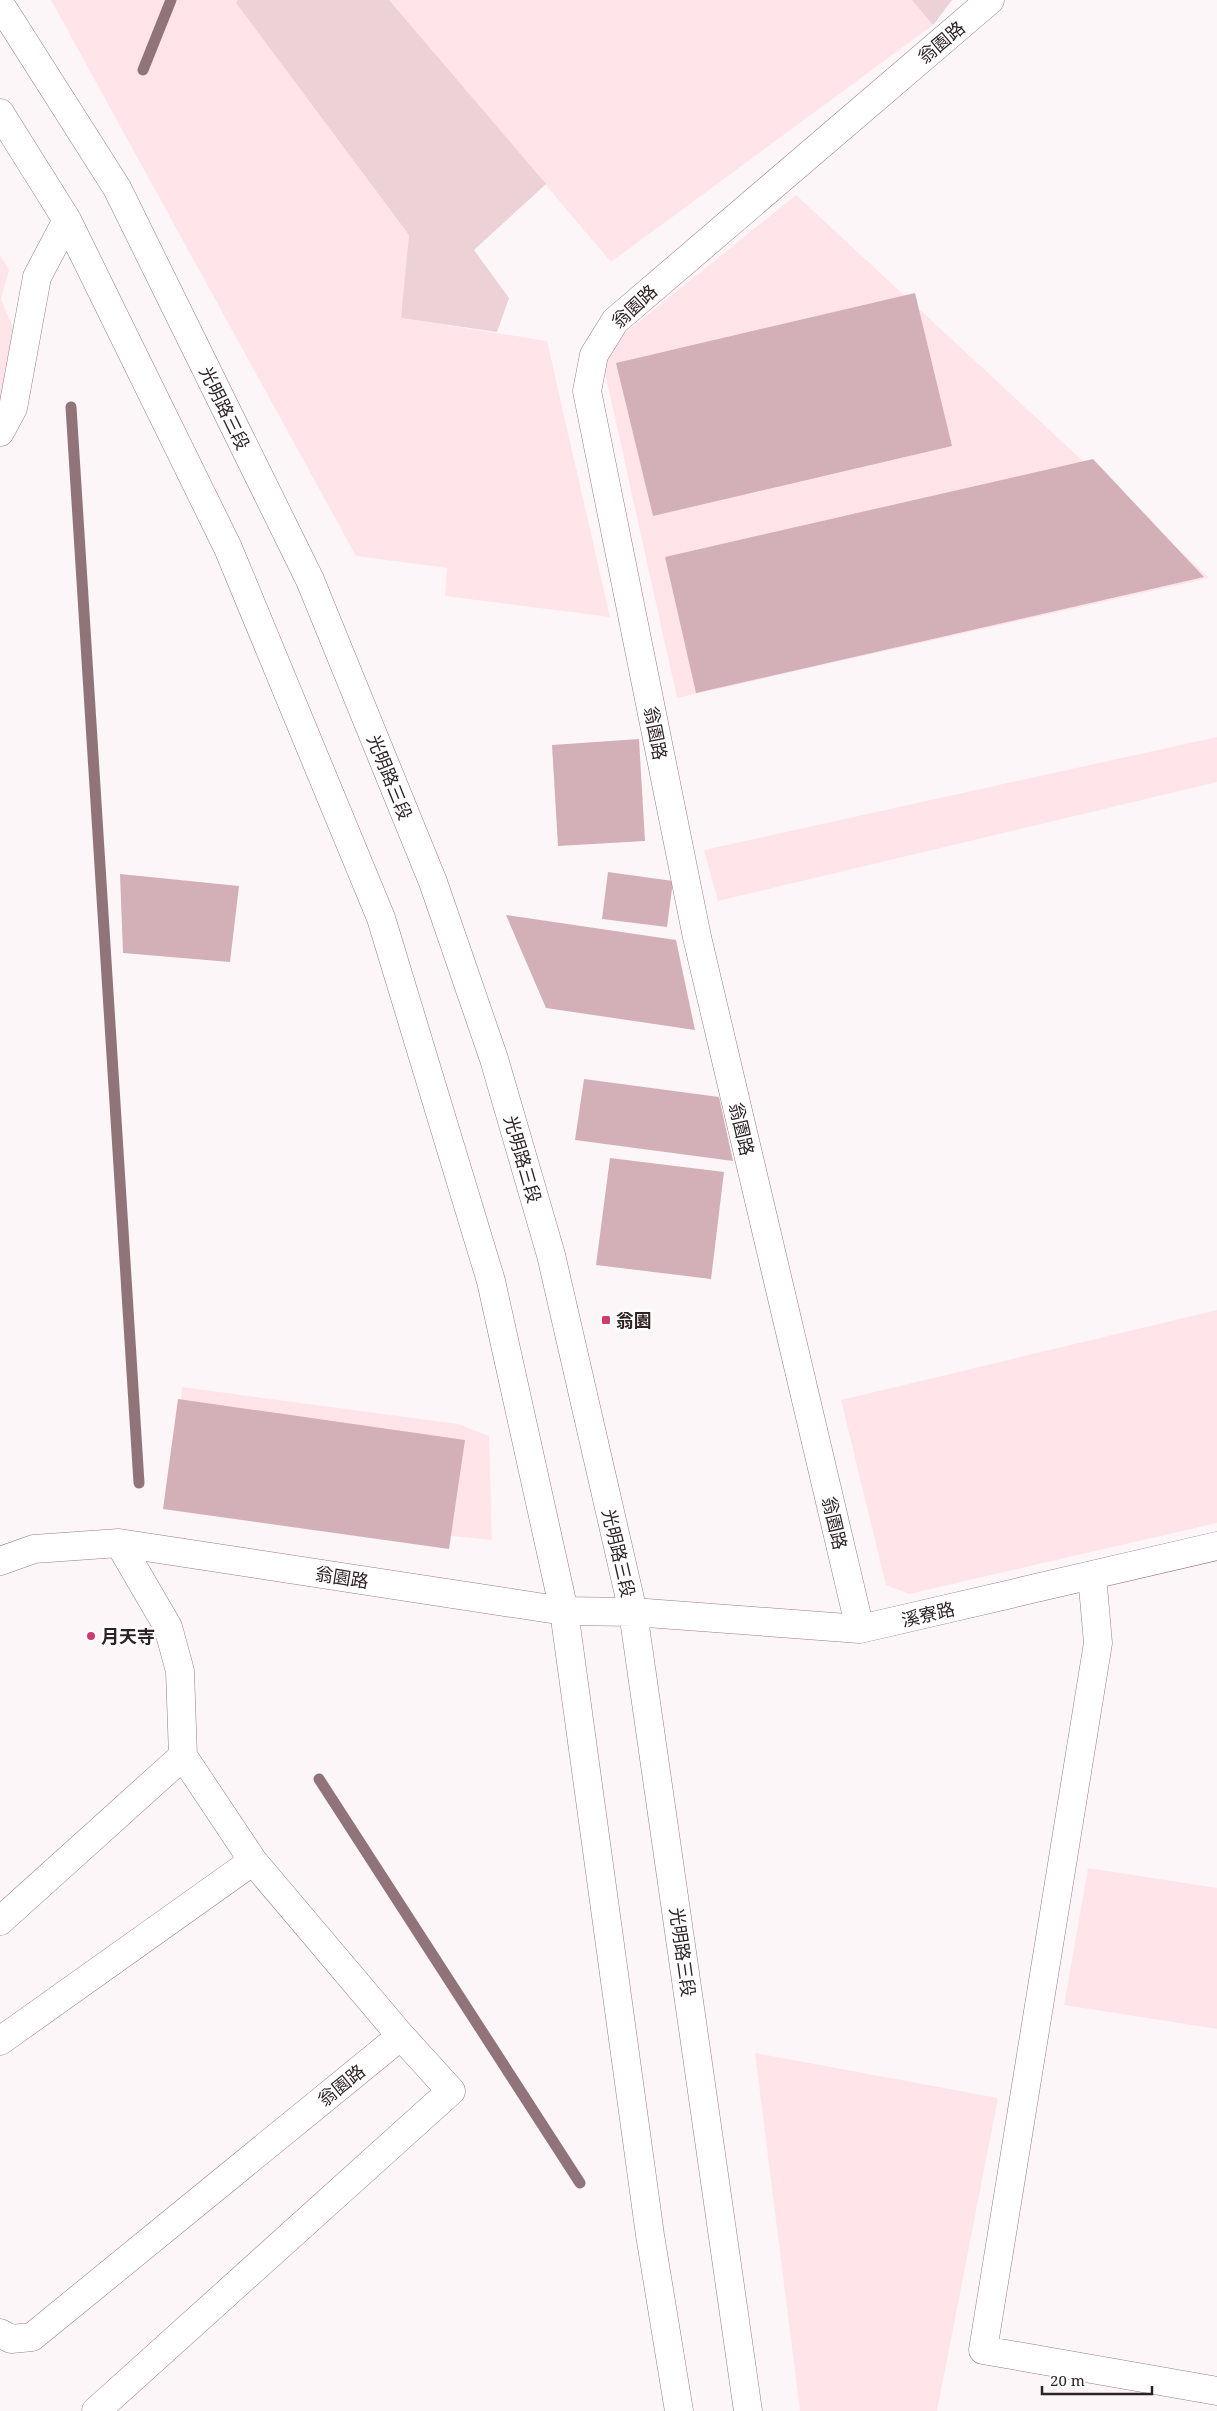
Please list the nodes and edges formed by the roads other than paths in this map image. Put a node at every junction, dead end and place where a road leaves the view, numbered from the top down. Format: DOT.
graph roads {
  1 [pos="990,0"];
  2 [pos="0,4"];
  3 [pos="0,113"];
  4 [pos="67,220"];
  5 [pos="0,432"];
  6 [pos="120,1543"];
  7 [pos="1217,1546"];
  8 [pos="0,1561"];
  9 [pos="1092,1575"];
  10 [pos="564,1611"];
  11 [pos="633,1612"];
  12 [pos="860,1629"];
  13 [pos="184,1756"];
  14 [pos="254,1861"];
  15 [pos="0,1921"];
  16 [pos="401,2036"];
  17 [pos="0,2041"];
  18 [pos="0,2333"];
  19 [pos="1217,2391"];
  20 [pos="741,2410"];
  21 [pos="96,2411"];
  22 [pos="679,2411"];
  1 -- 12 [label="street, 翁園路"];
  2 -- 11 [label="street, 光明路三段"];
  3 -- 4 [label="street"];
  4 -- 5 [label="street"];
  4 -- 10 [label="street"];
  6 -- 8 [label="street, 翁園路"];
  6 -- 10 [label="street, 翁園路"];
  6 -- 13 [label="street"];
  7 -- 9 [label="street, 溪寮路"];
  9 -- 12 [label="street, 溪寮路"];
  9 -- 19 [label="street"];
  10 -- 11 [label="street, 翁園路"];
  10 -- 22 [label="street"];
  11 -- 12 [label="street, 溪寮路"];
  11 -- 20 [label="street, 光明路三段"];
  13 -- 14 [label="street"];
  13 -- 15 [label="street"];
  14 -- 16 [label="street"];
  14 -- 17 [label="street"];
  16 -- 18 [label="street, 翁園路"];
  16 -- 21 [label="street"];
}
